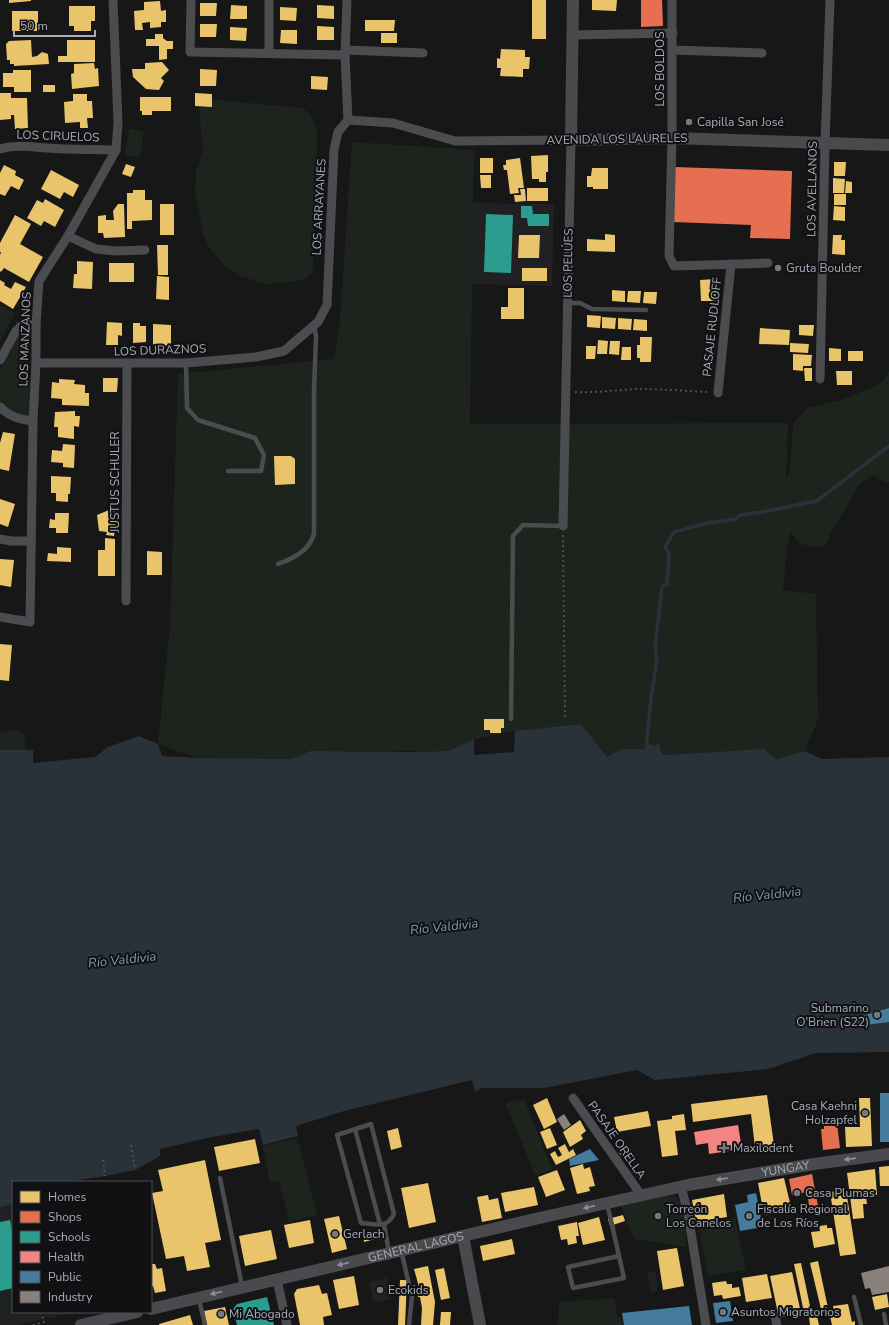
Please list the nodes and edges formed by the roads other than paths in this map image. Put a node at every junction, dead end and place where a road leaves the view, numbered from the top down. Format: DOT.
graph roads {
  1 [pos="114,0"];
  2 [pos="190,0"];
  3 [pos="269,0"];
  4 [pos="347,0"];
  5 [pos="573,0"];
  6 [pos="672,0"];
  7 [pos="830,0"];
  8 [pos="672,33"];
  9 [pos="572,35"];
  10 [pos="672,50"];
  11 [pos="346,52"];
  12 [pos="269,53"];
  13 [pos="423,53"];
  14 [pos="762,53"];
  15 [pos="348,120"];
  16 [pos="672,138"];
  17 [pos="571,140"];
  18 [pos="825,144"];
  19 [pos="889,145"];
  20 [pos="0,149"];
  21 [pos="116,150"];
  22 [pos="68,236"];
  23 [pos="145,250"];
  24 [pos="768,263"];
  25 [pos="731,264"];
  26 [pos="567,303"];
  27 [pos="646,310"];
  28 [pos="36,325"];
  29 [pos="314,325"];
  30 [pos="284,351"];
  31 [pos="0,360"];
  32 [pos="36,363"];
  33 [pos="186,363"];
  34 [pos="127,364"];
  35 [pos="820,379"];
  36 [pos="718,393"];
  37 [pos="0,407"];
  38 [pos="33,421"];
  39 [pos="228,471"];
  40 [pos="563,526"];
  41 [pos="0,539"];
  42 [pos="31,541"];
  43 [pos="278,564"];
  44 [pos="126,601"];
  45 [pos="0,617"];
  46 [pos="511,719"];
  47 [pos="573,1098"];
  48 [pos="355,1130"];
  49 [pos="889,1154"];
  50 [pos="220,1178"];
  51 [pos="682,1186"];
  52 [pos="641,1195"];
  53 [pos="606,1203"];
  54 [pos="382,1225"];
  55 [pos="463,1236"];
  56 [pos="395,1252"];
  57 [pos="619,1256"];
  58 [pos="277,1280"];
  59 [pos="243,1287"];
  60 [pos="854,1297"];
  61 [pos="198,1298"];
  62 [pos="152,1309"];
  63 [pos="133,1313"];
  64 [pos="884,1314"];
  65 [pos="81,1325"];
  66 [pos="205,1325"];
  67 [pos="287,1325"];
  68 [pos="409,1325"];
  69 [pos="480,1325"];
  70 [pos="706,1325"];
  71 [pos="861,1325"];
  72 [pos="886,1325"];
  1 -- 21 [label="street, LOS MANZANOS"];
  2 -- 12 [label="street"];
  3 -- 12 [label="street"];
  4 -- 11 [label="street"];
  5 -- 9 [label="main road, LOS PELÚES"];
  6 -- 8 [label="street, LOS BOLDOS"];
  7 -- 18 [label="street, LOS AVELLANOS"];
  8 -- 9 [label="street"];
  8 -- 10 [label="street, LOS BOLDOS"];
  9 -- 17 [label="main road, LOS PELÚES"];
  10 -- 14 [label="street"];
  10 -- 16 [label="street, LOS BOLDOS"];
  11 -- 12 [label="street"];
  11 -- 13 [label="street"];
  11 -- 15 [label="street"];
  15 -- 17 [label="street, AVENIDA LOS LAURELES"];
  15 -- 29 [label="street, LOS ARRAYANES"];
  16 -- 17 [label="main road, AVENIDA LOS LAURELES"];
  16 -- 18 [label="main road, AVENIDA LOS LAURELES"];
  16 -- 25 [label="street, PASAJE RUDLOFF"];
  17 -- 26 [label="street, LOS PELÚES"];
  18 -- 19 [label="main road, AVENIDA LOS LAURELES"];
  18 -- 35 [label="street, LOS AVELLANOS"];
  20 -- 21 [label="street, LOS CIRUELOS"];
  21 -- 22 [label="street, LOS MANZANOS"];
  22 -- 23 [label="street"];
  22 -- 28 [label="street, LOS MANZANOS"];
  24 -- 25 [label="street, PASAJE RUDLOFF"];
  25 -- 36 [label="street, PASAJE RUDLOFF"];
  26 -- 27 [label="lane"];
  26 -- 40 [label="street, LOS PELÚES"];
  28 -- 31 [label="street"];
  28 -- 32 [label="street, LOS MANZANOS"];
  29 -- 30 [label="street, LOS ARRAYANES"];
  29 -- 43 [label="lane"];
  30 -- 33 [label="street, LOS DURAZNOS"];
  32 -- 34 [label="street, LOS DURAZNOS"];
  32 -- 38 [label="street, LOS MANZANOS"];
  33 -- 34 [label="street, LOS DURAZNOS"];
  33 -- 39 [label="lane"];
  34 -- 44 [label="street, JUSTUS SCHULER"];
  37 -- 38 [label="street"];
  38 -- 42 [label="street, LOS MANZANOS"];
  40 -- 46 [label="lane"];
  41 -- 42 [label="street"];
  42 -- 45 [label="street, LOS MANZANOS"];
  47 -- 52 [label="street, PASAJE ORELLA"];
  48 -- 54 [label="lane"];
  48 -- 54 [label="lane"];
  48 -- 54 [label="lane"];
  49 -- 51 [label="main road, YUNGAY, one-way"];
  50 -- 59 [label="lane"];
  51 -- 52 [label="main road, GENERAL LAGOS"];
  51 -- 70 [label="street"];
  52 -- 53 [label="main road, GENERAL LAGOS"];
  53 -- 55 [label="main road, GENERAL LAGOS, one-way"];
  53 -- 57 [label="lane"];
  54 -- 56 [label="lane"];
  55 -- 56 [label="main road, GENERAL LAGOS"];
  55 -- 69 [label="main road"];
  56 -- 58 [label="main road, GENERAL LAGOS, one-way"];
  56 -- 68 [label="lane"];
  57 -- 57 [label="lane"];
  58 -- 59 [label="main road, GENERAL LAGOS"];
  58 -- 67 [label="street"];
  59 -- 61 [label="main road, GENERAL LAGOS, one-way"];
  60 -- 71 [label="lane"];
  61 -- 62 [label="main road, GENERAL LAGOS"];
  61 -- 66 [label="lane"];
  63 -- 65 [label="main road"];
  64 -- 72 [label="lane"];
}
